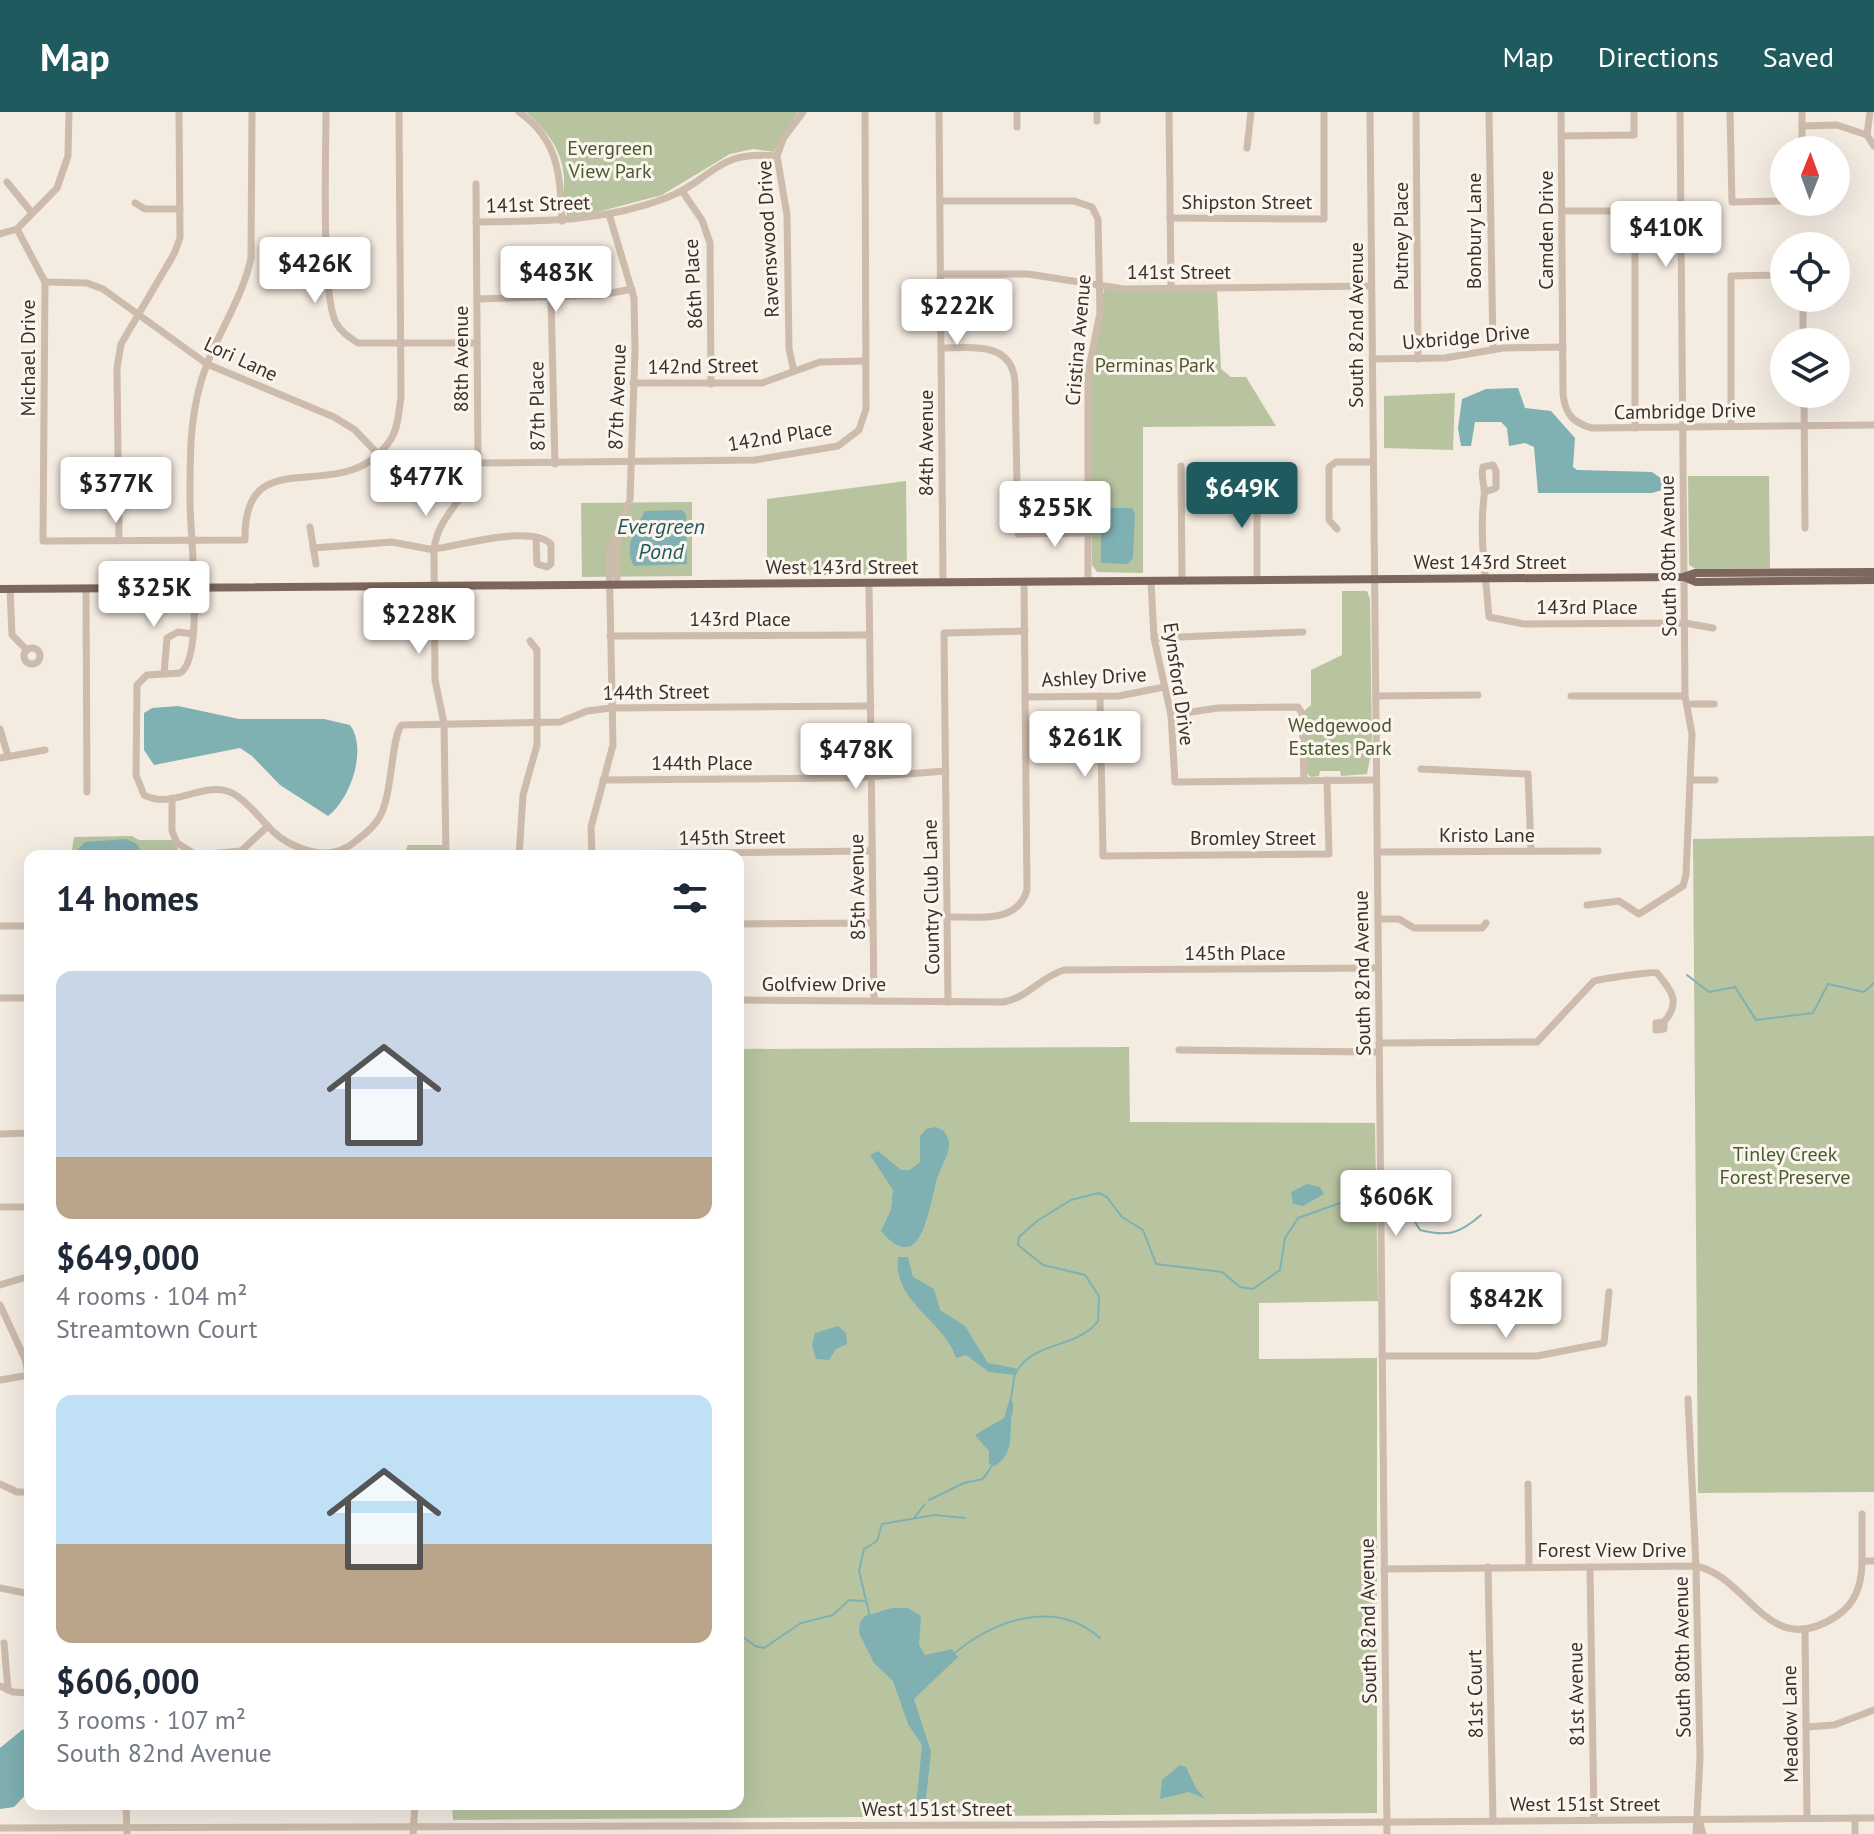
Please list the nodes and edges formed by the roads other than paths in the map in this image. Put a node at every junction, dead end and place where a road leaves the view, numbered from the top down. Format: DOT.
graph roads {
  1 [pos="69,112"];
  2 [pos="179,112"];
  3 [pos="252,112"];
  4 [pos="326,112"];
  5 [pos="399,112"];
  6 [pos="519,112"];
  7 [pos="803,112"];
  8 [pos="865,112"];
  9 [pos="939,112"];
  10 [pos="1017,112"];
  11 [pos="1097,112"];
  12 [pos="1169,112"];
  13 [pos="1251,112"];
  14 [pos="1324,112"];
  15 [pos="1370,112"];
  16 [pos="1416,112"];
  17 [pos="1489,112"];
  18 [pos="1561,112"];
  19 [pos="1634,112"];
  20 [pos="1680,112"];
  21 [pos="1730,112"];
  22 [pos="1802,112"];
  23 [pos="1870,112"];
  24 [pos="1097,121"];
  25 [pos="1802,126"];
  26 [pos="1017,127"];
  27 [pos="1867,135"];
  28 [pos="1561,136"];
  29 [pos="1802,136"];
  30 [pos="1874,146"];
  31 [pos="1247,148"];
  32 [pos="777,156"];
  33 [pos="7,182"];
  34 [pos="476,184"];
  35 [pos="682,191"];
  36 [pos="940,201"];
  37 [pos="1770,201"];
  38 [pos="135,203"];
  39 [pos="180,209"];
  40 [pos="1562,211"];
  41 [pos="32,213"];
  42 [pos="609,214"];
  43 [pos="1170,218"];
  44 [pos="562,221"];
  45 [pos="476,222"];
  46 [pos="17,229"];
  47 [pos="0,234"];
  48 [pos="941,274"];
  49 [pos="1770,275"];
  50 [pos="45,282"];
  51 [pos="1100,285"];
  52 [pos="1371,286"];
  53 [pos="1171,287"];
  54 [pos="632,289"];
  55 [pos="551,298"];
  56 [pos="477,299"];
  57 [pos="138,318"];
  58 [pos="477,343"];
  59 [pos="401,344"];
  60 [pos="1563,347"];
  61 [pos="941,348"];
  62 [pos="1493,350"];
  63 [pos="1372,359"];
  64 [pos="1418,359"];
  65 [pos="866,361"];
  66 [pos="207,364"];
  67 [pos="794,371"];
  68 [pos="633,383"];
  69 [pos="711,384"];
  70 [pos="1804,408"];
  71 [pos="1874,425"];
  72 [pos="1683,426"];
  73 [pos="1731,426"];
  74 [pos="1804,426"];
  75 [pos="1635,428"];
  76 [pos="378,454"];
  77 [pos="1373,462"];
  78 [pos="478,463"];
  79 [pos="631,463"];
  80 [pos="555,464"];
  81 [pos="1181,466"];
  82 [pos="393,470"];
  83 [pos="1257,480"];
  84 [pos="1485,492"];
  85 [pos="310,527"];
  86 [pos="1805,528"];
  87 [pos="1337,529"];
  88 [pos="1089,533"];
  89 [pos="536,538"];
  90 [pos="119,540"];
  91 [pos="190,540"];
  92 [pos="313,548"];
  93 [pos="434,550"];
  94 [pos="316,564"];
  95 [pos="1874,572"];
  96 [pos="1683,577"];
  97 [pos="1486,578"];
  98 [pos="1374,579"];
  99 [pos="1257,580"];
  100 [pos="1874,580"];
  101 [pos="1088,581"];
  102 [pos="1151,581"];
  103 [pos="1182,581"];
  104 [pos="943,582"];
  105 [pos="1024,582"];
  106 [pos="869,583"];
  107 [pos="613,585"];
  108 [pos="435,586"];
  109 [pos="192,588"];
  110 [pos="0,589"];
  111 [pos="10,589"];
  112 [pos="86,589"];
  113 [pos="1685,623"];
  114 [pos="1713,628"];
  115 [pos="1025,631"];
  116 [pos="1303,632"];
  117 [pos="193,634"];
  118 [pos="869,635"];
  119 [pos="610,636"];
  120 [pos="1154,638"];
  121 [pos="530,641"];
  122 [pos="27,650"];
  123 [pos="164,674"];
  124 [pos="1164,687"];
  125 [pos="1478,695"];
  126 [pos="1100,696"];
  127 [pos="1376,696"];
  128 [pos="1571,696"];
  129 [pos="1025,697"];
  130 [pos="1686,700"];
  131 [pos="1714,704"];
  132 [pos="871,706"];
  133 [pos="611,708"];
  134 [pos="1171,715"];
  135 [pos="444,723"];
  136 [pos="538,724"];
  137 [pos="0,729"];
  138 [pos="45,750"];
  139 [pos="4,757"];
  140 [pos="1421,769"];
  141 [pos="946,771"];
  142 [pos="872,775"];
  143 [pos="603,780"];
  144 [pos="1327,780"];
  145 [pos="1376,780"];
  146 [pos="1691,780"];
  147 [pos="1715,780"];
  148 [pos="1304,781"];
  149 [pos="87,792"];
  150 [pos="172,798"];
  151 [pos="268,826"];
  152 [pos="188,850"];
  153 [pos="242,850"];
  154 [pos="311,850"];
  155 [pos="339,850"];
  156 [pos="446,850"];
  157 [pos="519,850"];
  158 [pos="592,850"];
  159 [pos="872,851"];
  160 [pos="1531,851"];
  161 [pos="1598,851"];
  162 [pos="1377,852"];
  163 [pos="744,853"];
  164 [pos="1587,905"];
  165 [pos="947,917"];
  166 [pos="1378,919"];
  167 [pos="873,923"];
  168 [pos="1486,923"];
  169 [pos="744,924"];
  170 [pos="0,926"];
  171 [pos="24,926"];
  172 [pos="1378,968"];
  173 [pos="1091,969"];
  174 [pos="0,998"];
  175 [pos="24,998"];
  176 [pos="744,1000"];
  177 [pos="874,1000"];
  178 [pos="948,1002"];
  179 [pos="1664,1022"];
  180 [pos="1379,1047"];
  181 [pos="1179,1050"];
  182 [pos="24,1133"];
  183 [pos="0,1134"];
  184 [pos="0,1207"];
  185 [pos="24,1207"];
  186 [pos="24,1278"];
  187 [pos="0,1285"];
  188 [pos="1609,1292"];
  189 [pos="0,1305"];
  190 [pos="24,1351"];
  191 [pos="1382,1356"];
  192 [pos="24,1376"];
  193 [pos="0,1380"];
  194 [pos="1688,1399"];
  195 [pos="0,1483"];
  196 [pos="1528,1484"];
  197 [pos="24,1492"];
  198 [pos="0,1495"];
  199 [pos="1862,1514"];
  200 [pos="1862,1561"];
  201 [pos="1874,1561"];
  202 [pos="1529,1565"];
  203 [pos="1696,1566"];
  204 [pos="1488,1567"];
  205 [pos="1590,1567"];
  206 [pos="1384,1569"];
  207 [pos="0,1588"];
  208 [pos="24,1593"];
  209 [pos="1805,1629"];
  210 [pos="4,1643"];
  211 [pos="3,1669"];
  212 [pos="4,1688"];
  213 [pos="24,1692"];
  214 [pos="1874,1710"];
  215 [pos="1806,1727"];
  216 [pos="126,1810"];
  217 [pos="415,1810"];
  218 [pos="1807,1818"];
  219 [pos="1855,1818"];
  220 [pos="1874,1818"];
  221 [pos="1594,1820"];
  222 [pos="1699,1820"];
  223 [pos="1386,1821"];
  224 [pos="1493,1821"];
  225 [pos="1112,1824"];
  226 [pos="0,1828"];
  227 [pos="127,1830"];
  228 [pos="258,1830"];
  229 [pos="646,1830"];
  230 [pos="808,1830"];
  231 [pos="994,1830"];
  232 [pos="415,1832"];
  233 [pos="1112,1834"];
  234 [pos="1387,1834"];
  235 [pos="1696,1834"];
  236 [pos="1703,1834"];
  237 [pos="1855,1834"];
  1 -- 41 [label="street"];
  2 -- 39 [label="street"];
  3 -- 66 [label="street"];
  4 -- 59 [label="street"];
  5 -- 59 [label="street"];
  6 -- 44 [label="street"];
  7 -- 32 [label="street, Ravenswood Drive"];
  8 -- 65 [label="street, 142nd Place"];
  9 -- 36 [label="street, 84th Avenue"];
  10 -- 26 [label="street"];
  11 -- 24 [label="street"];
  12 -- 43 [label="street"];
  13 -- 31 [label="street"];
  14 -- 43 [label="street, Shipston Street"];
  15 -- 52 [label="street, South 82nd Avenue"];
  16 -- 64 [label="street, Putney Place"];
  17 -- 62 [label="street, Bonbury Lane"];
  18 -- 28 [label="street, Camden Drive"];
  19 -- 28 [label="street"];
  20 -- 72 [label="street, South 80th Avenue"];
  21 -- 37 [label="street"];
  22 -- 25 [label="street"];
  23 -- 27 [label="street"];
  25 -- 27 [label="street"];
  25 -- 29 [label="street"];
  27 -- 30 [label="street"];
  28 -- 40 [label="street, Camden Drive"];
  32 -- 35 [label="street, 141st Street"];
  32 -- 67 [label="street, Ravenswood Drive"];
  33 -- 41 [label="street"];
  34 -- 45 [label="street, 88th Avenue"];
  35 -- 42 [label="street, 141st Street"];
  35 -- 69 [label="street, 86th Place"];
  36 -- 48 [label="street, 84th Avenue"];
  36 -- 51 [label="street, Cristina Avenue"];
  38 -- 39 [label="street"];
  39 -- 57 [label="street"];
  40 -- 60 [label="street, Camden Drive"];
  40 -- 75 [label="street"];
  41 -- 46 [label="street"];
  42 -- 44 [label="street, 141st Street"];
  42 -- 54 [label="street, 87th Avenue"];
  43 -- 53 [label="street"];
  44 -- 45 [label="street, 141st Street"];
  45 -- 56 [label="street, 88th Avenue"];
  46 -- 47 [label="street"];
  46 -- 50 [label="street, Michael Drive"];
  48 -- 51 [label="street, 141st Street"];
  48 -- 61 [label="street, 84th Avenue"];
  49 -- 73 [label="street"];
  50 -- 57 [label="street, Lori Lane"];
  50 -- 90 [label="street, Michael Drive"];
  51 -- 53 [label="street, 141st Street"];
  51 -- 88 [label="street, Cristina Avenue"];
  52 -- 53 [label="street, 141st Street"];
  52 -- 63 [label="street, South 82nd Avenue"];
  54 -- 55 [label="street"];
  54 -- 68 [label="street, 87th Avenue"];
  55 -- 56 [label="street"];
  55 -- 80 [label="street, 87th Place"];
  56 -- 58 [label="street, 88th Avenue"];
  57 -- 66 [label="street, Lori Lane"];
  57 -- 90 [label="street"];
  58 -- 59 [label="street"];
  58 -- 78 [label="street, 88th Avenue"];
  59 -- 76 [label="street"];
  60 -- 62 [label="street, Uxbridge Drive"];
  60 -- 75 [label="street, Cambridge Drive"];
  61 -- 88 [label="street"];
  61 -- 104 [label="street, 84th Avenue"];
  62 -- 64 [label="street, Uxbridge Drive"];
  63 -- 64 [label="street, Uxbridge Drive"];
  63 -- 77 [label="street, South 82nd Avenue"];
  65 -- 67 [label="street, 142nd Street"];
  65 -- 79 [label="street, 142nd Place"];
  66 -- 76 [label="street, Lori Lane"];
  66 -- 91 [label="street"];
  67 -- 69 [label="street, 142nd Street"];
  68 -- 69 [label="street, 142nd Street"];
  68 -- 79 [label="street, 87th Avenue"];
  70 -- 74 [label="street"];
  71 -- 74 [label="street, Cambridge Drive"];
  72 -- 73 [label="street, Cambridge Drive"];
  72 -- 75 [label="street, Cambridge Drive"];
  72 -- 96 [label="street, South 80th Avenue"];
  73 -- 74 [label="street, Cambridge Drive"];
  74 -- 86 [label="street"];
  76 -- 82 [label="street, Lori Lane"];
  76 -- 91 [label="street"];
  77 -- 87 [label="street"];
  77 -- 98 [label="street, South 82nd Avenue"];
  78 -- 80 [label="street, 142nd Place"];
  78 -- 93 [label="street, 88th Avenue"];
  79 -- 80 [label="street, 142nd Place"];
  79 -- 107 [label="street, 87th Avenue"];
  81 -- 103 [label="street"];
  83 -- 99 [label="street"];
  84 -- 84 [label="street"];
  84 -- 97 [label="street"];
  85 -- 92 [label="street"];
  88 -- 101 [label="street, Cristina Avenue"];
  89 -- 93 [label="street"];
  90 -- 91 [label="street"];
  91 -- 109 [label="street"];
  92 -- 93 [label="street"];
  92 -- 94 [label="street"];
  93 -- 108 [label="street, 88th Avenue"];
  95 -- 96 [label="main road, West 143rd Street"];
  96 -- 97 [label="main road, West 143rd Street"];
  96 -- 100 [label="main road, West 143rd Street"];
  96 -- 113 [label="street, South 80th Avenue"];
  97 -- 98 [label="main road, West 143rd Street"];
  97 -- 113 [label="street, 143rd Place"];
  98 -- 99 [label="main road, West 143rd Street"];
  98 -- 127 [label="street, South 82nd Avenue"];
  99 -- 103 [label="main road, West 143rd Street"];
  101 -- 102 [label="main road, West 143rd Street"];
  101 -- 105 [label="main road, West 143rd Street"];
  102 -- 103 [label="main road, West 143rd Street"];
  102 -- 120 [label="street, Eynsford Drive"];
  104 -- 105 [label="main road, West 143rd Street"];
  104 -- 106 [label="main road, West 143rd Street"];
  105 -- 115 [label="street"];
  106 -- 107 [label="main road, West 143rd Street"];
  106 -- 118 [label="street, 85th Avenue"];
  107 -- 108 [label="main road, West 143rd Street"];
  107 -- 119 [label="street"];
  108 -- 109 [label="main road, West 143rd Street"];
  108 -- 135 [label="street, 88th Avenue"];
  109 -- 112 [label="main road, West 143rd Street"];
  109 -- 117 [label="street"];
  110 -- 111 [label="main road, West 143rd Street"];
  111 -- 112 [label="main road, West 143rd Street"];
  111 -- 122 [label="street"];
  112 -- 149 [label="street"];
  113 -- 114 [label="street, 143rd Place"];
  113 -- 130 [label="street, South 80th Avenue"];
  115 -- 129 [label="street"];
  115 -- 141 [label="street, Country Club Lane"];
  116 -- 120 [label="street"];
  117 -- 123 [label="street"];
  117 -- 123 [label="street"];
  118 -- 119 [label="street, 143rd Place"];
  118 -- 132 [label="street, 85th Avenue"];
  119 -- 133 [label="street"];
  120 -- 124 [label="street, Eynsford Drive"];
  121 -- 136 [label="street"];
  123 -- 150 [label="street"];
  124 -- 126 [label="street, Ashley Drive"];
  124 -- 134 [label="street, Eynsford Drive"];
  125 -- 127 [label="street"];
  126 -- 129 [label="street, Ashley Drive"];
  126 -- 144 [label="street, Bromley Street"];
  127 -- 145 [label="street, South 82nd Avenue"];
  128 -- 130 [label="street"];
  129 -- 165 [label="street"];
  130 -- 131 [label="street"];
  130 -- 146 [label="street, South 80th Avenue"];
  132 -- 133 [label="street, 144th Street"];
  132 -- 142 [label="street, 85th Avenue"];
  133 -- 136 [label="street, 144th Street"];
  133 -- 143 [label="street"];
  134 -- 148 [label="street, Eynsford Drive"];
  134 -- 148 [label="street"];
  135 -- 136 [label="street, 144th Street"];
  135 -- 155 [label="street, 144th Street"];
  135 -- 156 [label="street, 88th Avenue"];
  136 -- 157 [label="street"];
  137 -- 139 [label="street"];
  138 -- 139 [label="street"];
  140 -- 160 [label="street"];
  141 -- 142 [label="street, 144th Place"];
  141 -- 165 [label="street, Country Club Lane"];
  142 -- 143 [label="street, 144th Place"];
  142 -- 159 [label="street, 85th Avenue"];
  143 -- 158 [label="street"];
  144 -- 145 [label="street, Eynsford Drive"];
  144 -- 148 [label="street, Eynsford Drive"];
  145 -- 162 [label="street, South 82nd Avenue"];
  146 -- 147 [label="street"];
  146 -- 164 [label="street, South 80th Avenue"];
  150 -- 151 [label="street"];
  150 -- 152 [label="street"];
  151 -- 153 [label="street"];
  151 -- 154 [label="street, 144th Street"];
  159 -- 163 [label="street, 145th Street"];
  159 -- 167 [label="street, 85th Avenue"];
  160 -- 161 [label="street, Kristo Lane"];
  160 -- 162 [label="street, Kristo Lane"];
  162 -- 166 [label="street, South 82nd Avenue"];
  165 -- 178 [label="street, Country Club Lane"];
  166 -- 168 [label="street"];
  166 -- 172 [label="street, South 82nd Avenue"];
  167 -- 169 [label="street"];
  167 -- 177 [label="street, 85th Avenue"];
  170 -- 171 [label="street"];
  172 -- 173 [label="street, 145th Place"];
  172 -- 180 [label="street, South 82nd Avenue"];
  173 -- 178 [label="street, Golfview Drive"];
  174 -- 175 [label="street"];
  176 -- 177 [label="street, Golfview Drive"];
  177 -- 178 [label="street, Golfview Drive"];
  179 -- 180 [label="street"];
  180 -- 181 [label="street"];
  180 -- 191 [label="street, South 82nd Avenue"];
  182 -- 183 [label="street"];
  184 -- 185 [label="street"];
  186 -- 187 [label="street"];
  188 -- 191 [label="street"];
  189 -- 190 [label="street"];
  191 -- 206 [label="street, South 82nd Avenue"];
  192 -- 193 [label="street"];
  194 -- 203 [label="street, South 80th Avenue"];
  195 -- 197 [label="street"];
  195 -- 198 [label="street"];
  196 -- 202 [label="street"];
  199 -- 200 [label="street"];
  200 -- 201 [label="street"];
  200 -- 209 [label="street"];
  202 -- 204 [label="street, Forest View Drive"];
  202 -- 205 [label="street, Forest View Drive"];
  203 -- 205 [label="street, Forest View Drive"];
  203 -- 209 [label="street, Forest View Drive"];
  203 -- 222 [label="street, South 80th Avenue"];
  204 -- 206 [label="street, Forest View Drive"];
  204 -- 224 [label="street, 81st Court"];
  205 -- 221 [label="street, 81st Avenue"];
  206 -- 223 [label="street, South 82nd Avenue"];
  207 -- 208 [label="street"];
  209 -- 215 [label="street, Meadow Lane"];
  210 -- 211 [label="street"];
  211 -- 212 [label="street"];
  212 -- 213 [label="street"];
  214 -- 215 [label="street"];
  215 -- 218 [label="street, Meadow Lane"];
  216 -- 227 [label="street"];
  217 -- 232 [label="street"];
  218 -- 219 [label="street, West 151st Street"];
  218 -- 222 [label="street, West 151st Street"];
  219 -- 220 [label="street, West 151st Street"];
  219 -- 237 [label="street"];
  221 -- 222 [label="street, West 151st Street"];
  221 -- 224 [label="street, West 151st Street"];
  222 -- 235 [label="street, South 80th Avenue"];
  222 -- 236 [label="street, South 80th Avenue"];
  223 -- 224 [label="street, West 151st Street"];
  223 -- 225 [label="street, West 151st Street"];
  223 -- 234 [label="street, South 82nd Avenue"];
  225 -- 231 [label="street, West 151st Street"];
  225 -- 233 [label="street"];
  226 -- 227 [label="street, West 151st Street"];
  227 -- 228 [label="street, West 151st Street"];
  228 -- 232 [label="street, West 151st Street"];
  229 -- 230 [label="street, West 151st Street"];
  229 -- 232 [label="street, West 151st Street"];
  230 -- 231 [label="street, West 151st Street"];
}
